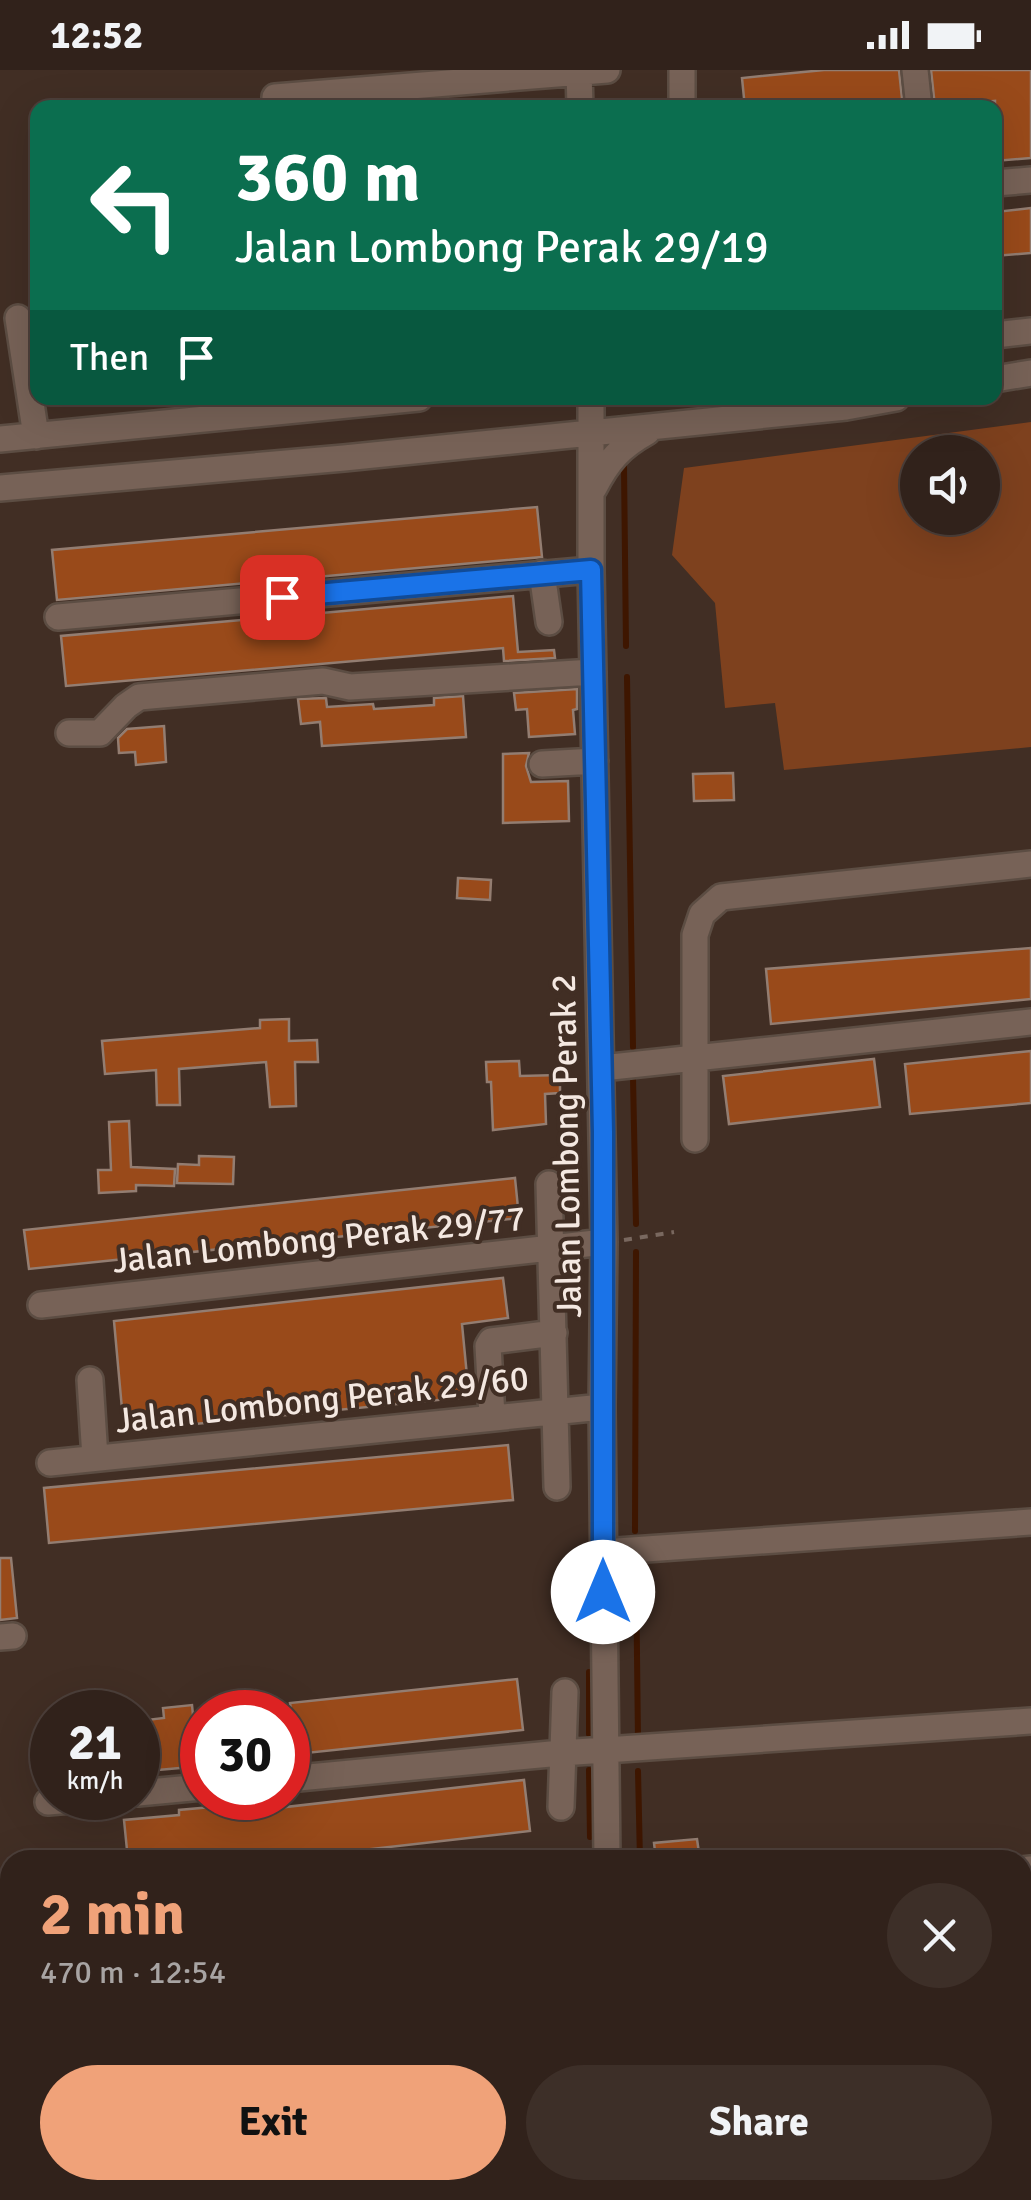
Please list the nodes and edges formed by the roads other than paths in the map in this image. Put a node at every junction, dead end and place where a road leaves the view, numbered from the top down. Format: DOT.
graph roads {
  1 [pos="607,70"];
  2 [pos="682,70"];
  3 [pos="914,70"];
  4 [pos="579,71"];
  5 [pos="276,98"];
  6 [pos="580,100"];
  7 [pos="682,100"];
  8 [pos="918,100"];
  9 [pos="1031,180"];
  10 [pos="1002,182"];
  11 [pos="18,318"];
  12 [pos="1031,331"];
  13 [pos="1002,334"];
  14 [pos="30,362"];
  15 [pos="1031,372"];
  16 [pos="1002,378"];
  17 [pos="34,405"];
  18 [pos="260,405"];
  19 [pos="591,405"];
  20 [pos="857,405"];
  21 [pos="656,427"];
  22 [pos="593,432"];
  23 [pos="36,436"];
  24 [pos="530,438"];
  25 [pos="0,439"];
  26 [pos="0,488"];
  27 [pos="592,492"];
  28 [pos="591,570"];
  29 [pos="542,574"];
  30 [pos="58,617"];
  31 [pos="549,622"];
  32 [pos="593,672"];
  33 [pos="69,733"];
  34 [pos="595,761"];
  35 [pos="542,764"];
  36 [pos="1031,864"];
  37 [pos="1031,1022"];
  38 [pos="694,1058"];
  39 [pos="602,1068"];
  40 [pos="695,1139"];
  41 [pos="548,1184"];
  42 [pos="604,1242"];
  43 [pos="551,1248"];
  44 [pos="41,1305"];
  45 [pos="554,1333"];
  46 [pos="90,1380"];
  47 [pos="602,1407"];
  48 [pos="556,1410"];
  49 [pos="492,1416"];
  50 [pos="95,1458"];
  51 [pos="50,1462"];
  52 [pos="557,1487"];
  53 [pos="1031,1522"];
  54 [pos="603,1552"];
  55 [pos="564,1692"];
  56 [pos="1031,1721"];
  57 [pos="604,1751"];
  58 [pos="561,1752"];
  59 [pos="310,1777"];
  60 [pos="561,1807"];
  61 [pos="607,1850"];
  1 -- 4 [label="street"];
  2 -- 7 [label="street"];
  3 -- 8 [label="street"];
  4 -- 5 [label="street"];
  4 -- 6 [label="street"];
  9 -- 10 [label="street"];
  11 -- 14 [label="street"];
  12 -- 13 [label="street"];
  15 -- 16 [label="street"];
  17 -- 23 [label="street"];
  18 -- 23 [label="street"];
  19 -- 22 [label="street, Jalan Lombong Perak 2"];
  20 -- 21 [label="street"];
  21 -- 22 [label="street"];
  21 -- 27 [label="street"];
  22 -- 24 [label="street"];
  22 -- 27 [label="street, Jalan Lombong Perak 2"];
  23 -- 25 [label="street"];
  24 -- 26 [label="street"];
  24 -- 27 [label="street"];
  27 -- 28 [label="street, Jalan Lombong Perak 2"];
  28 -- 29 [label="street"];
  28 -- 32 [label="street, Jalan Lombong Perak 2"];
  29 -- 30 [label="street"];
  29 -- 31 [label="street"];
  32 -- 33 [label="street"];
  32 -- 34 [label="street, Jalan Lombong Perak 2"];
  34 -- 35 [label="street"];
  34 -- 39 [label="street, Jalan Lombong Perak 2"];
  36 -- 38 [label="street"];
  37 -- 38 [label="street"];
  38 -- 39 [label="street"];
  38 -- 40 [label="street"];
  39 -- 42 [label="street, Jalan Lombong Perak 2"];
  41 -- 43 [label="street"];
  42 -- 43 [label="street, Jalan Lombong Perak 29/77"];
  42 -- 47 [label="street, Jalan Lombong Perak 2"];
  43 -- 44 [label="street, Jalan Lombong Perak 29/77"];
  43 -- 45 [label="street"];
  45 -- 48 [label="street"];
  45 -- 49 [label="street"];
  46 -- 50 [label="street"];
  47 -- 48 [label="street, Jalan Lombong Perak 29/60"];
  47 -- 54 [label="street, Jalan Lombong Perak 2"];
  48 -- 49 [label="street, Jalan Lombong Perak 29/60"];
  48 -- 52 [label="street"];
  49 -- 50 [label="street, Jalan Lombong Perak 29/60"];
  50 -- 51 [label="street, Jalan Lombong Perak 29/60"];
  53 -- 54 [label="street"];
  54 -- 57 [label="street, Jalan Lombong Perak 2"];
  55 -- 58 [label="street"];
  56 -- 57 [label="street"];
  57 -- 58 [label="street"];
  57 -- 61 [label="street, Jalan Lombong Perak 2"];
  58 -- 59 [label="street"];
  58 -- 60 [label="street"];
}
